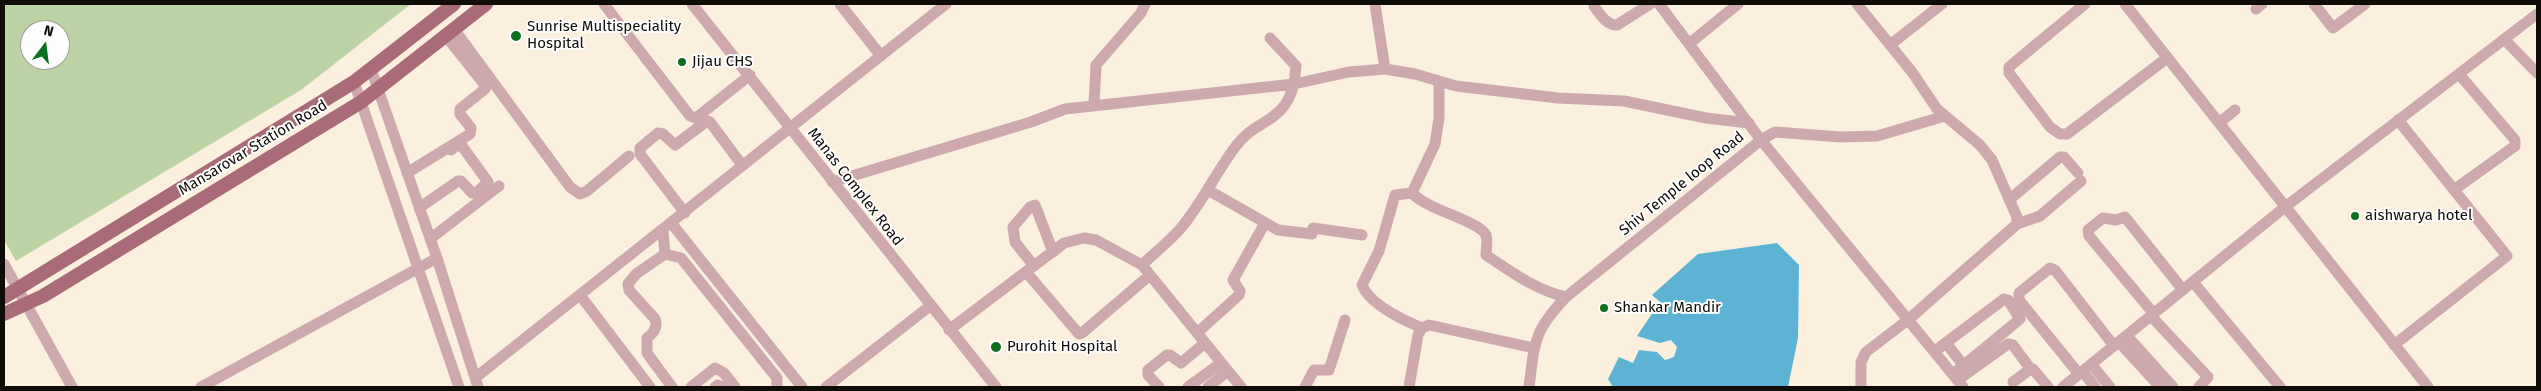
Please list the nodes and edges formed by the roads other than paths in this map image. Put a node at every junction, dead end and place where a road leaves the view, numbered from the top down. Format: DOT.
graph roads {
  1 [pos="454,4"];
  2 [pos="486,4"];
  3 [pos="604,4"];
  4 [pos="692,4"];
  5 [pos="840,4"];
  6 [pos="946,4"];
  7 [pos="1145,4"];
  8 [pos="1375,4"];
  9 [pos="1650,4"];
  10 [pos="1659,4"];
  11 [pos="1738,4"];
  12 [pos="1857,4"];
  13 [pos="1942,4"];
  14 [pos="2085,4"];
  15 [pos="2125,4"];
  16 [pos="2314,4"];
  17 [pos="2365,4"];
  18 [pos="1594,6"];
  19 [pos="2537,14"];
  20 [pos="450,32"];
  21 [pos="1270,38"];
  22 [pos="2504,39"];
  23 [pos="1690,43"];
  24 [pos="1890,45"];
  25 [pos="881,56"];
  26 [pos="2167,58"];
  27 [pos="370,69"];
  28 [pos="1385,69"];
  29 [pos="2537,73"];
  30 [pos="2459,74"];
  31 [pos="750,75"];
  32 [pos="1439,81"];
  33 [pos="354,82"];
  34 [pos="1294,84"];
  35 [pos="377,89"];
  36 [pos="361,102"];
  37 [pos="1094,104"];
  38 [pos="2235,110"];
  39 [pos="1945,116"];
  40 [pos="2398,120"];
  41 [pos="2219,123"];
  42 [pos="1748,124"];
  43 [pos="790,129"];
  44 [pos="1761,140"];
  45 [pos="628,156"];
  46 [pos="742,165"];
  47 [pos="409,177"];
  48 [pos="832,182"];
  49 [pos="499,186"];
  50 [pos="2455,189"];
  51 [pos="1208,190"];
  52 [pos="1412,193"];
  53 [pos="2009,200"];
  54 [pos="2285,207"];
  55 [pos="419,208"];
  56 [pos="686,213"];
  57 [pos="1265,223"];
  58 [pos="672,224"];
  59 [pos="2017,224"];
  60 [pos="663,231"];
  61 [pos="1362,235"];
  62 [pos="430,239"];
  63 [pos="1053,252"];
  64 [pos="665,254"];
  65 [pos="437,258"];
  66 [pos="4,264"];
  67 [pos="1142,265"];
  68 [pos="419,268"];
  69 [pos="1030,269"];
  70 [pos="1150,275"];
  71 [pos="2193,282"];
  72 [pos="18,289"];
  73 [pos="2183,290"];
  74 [pos="580,294"];
  75 [pos="4,297"];
  76 [pos="1566,297"];
  77 [pos="26,304"];
  78 [pos="930,306"];
  79 [pos="4,314"];
  80 [pos="2153,315"];
  81 [pos="1345,320"];
  82 [pos="1909,320"];
  83 [pos="1422,328"];
  84 [pos="949,330"];
  85 [pos="1197,333"];
  86 [pos="2120,341"];
  87 [pos="1205,343"];
  88 [pos="1946,343"];
  89 [pos="2394,345"];
  90 [pos="1534,348"];
  91 [pos="1935,351"];
  92 [pos="1964,366"];
  93 [pos="1225,367"];
  94 [pos="2033,369"];
  95 [pos="2084,370"];
  96 [pos="1958,380"];
  97 [pos="2013,382"];
  98 [pos="477,383"];
  99 [pos="1215,385"];
  100 [pos="72,387"];
  101 [pos="201,387"];
  102 [pos="459,387"];
  103 [pos="650,387"];
  104 [pos="672,387"];
  105 [pos="691,387"];
  106 [pos="715,387"];
  107 [pos="723,387"];
  108 [pos="735,387"];
  109 [pos="779,387"];
  110 [pos="802,387"];
  111 [pos="826,387"];
  112 [pos="996,387"];
  113 [pos="1159,387"];
  114 [pos="1188,387"];
  115 [pos="1241,387"];
  116 [pos="1305,387"];
  117 [pos="1409,387"];
  118 [pos="1529,387"];
  119 [pos="1861,387"];
  120 [pos="2048,387"];
  121 [pos="2063,387"];
  122 [pos="2095,387"];
  123 [pos="2110,387"];
  124 [pos="2160,387"];
  125 [pos="2173,387"];
  126 [pos="2199,387"];
  127 [pos="2280,387"];
  128 [pos="2428,387"];
  1 -- 27 [label="main road, Mansarovar Station Road"];
  2 -- 20 [label="main road, Mansarovar Station Road"];
  3 -- 31 [label="street"];
  4 -- 31 [label="street, Manas Complex Road"];
  5 -- 25 [label="street"];
  6 -- 25 [label="street"];
  7 -- 37 [label="street"];
  8 -- 28 [label="street"];
  9 -- 18 [label="street"];
  10 -- 23 [label="street"];
  11 -- 23 [label="street"];
  12 -- 24 [label="street"];
  13 -- 24 [label="street"];
  14 -- 26 [label="street"];
  15 -- 26 [label="street"];
  16 -- 17 [label="street"];
  19 -- 22 [label="street"];
  20 -- 35 [label="main road, Mansarovar Station Road"];
  20 -- 45 [label="street"];
  20 -- 47 [label="street"];
  21 -- 34 [label="street"];
  22 -- 29 [label="street"];
  22 -- 30 [label="street"];
  23 -- 42 [label="street"];
  24 -- 39 [label="street"];
  25 -- 43 [label="street"];
  26 -- 41 [label="street"];
  27 -- 33 [label="main road, Mansarovar Station Road"];
  27 -- 35 [label="street"];
  28 -- 32 [label="street"];
  28 -- 34 [label="street"];
  30 -- 40 [label="street"];
  30 -- 50 [label="street"];
  31 -- 43 [label="street, Manas Complex Road"];
  32 -- 42 [label="street"];
  32 -- 52 [label="street"];
  33 -- 36 [label="street"];
  33 -- 72 [label="main road, Mansarovar Station Road"];
  34 -- 37 [label="street"];
  34 -- 51 [label="street"];
  35 -- 36 [label="main road, Mansarovar Station Road"];
  35 -- 47 [label="street"];
  36 -- 68 [label="street"];
  36 -- 77 [label="main road, Mansarovar Station Road"];
  37 -- 48 [label="street"];
  38 -- 41 [label="street"];
  39 -- 44 [label="street"];
  39 -- 53 [label="street"];
  40 -- 50 [label="street"];
  40 -- 54 [label="street"];
  41 -- 54 [label="street"];
  42 -- 44 [label="street"];
  43 -- 46 [label="street"];
  43 -- 48 [label="street, Manas Complex Road"];
  44 -- 76 [label="street, Shiv Temple loop Road"];
  44 -- 82 [label="street, Shiv Temple loop Road"];
  46 -- 56 [label="street"];
  46 -- 56 [label="street"];
  47 -- 55 [label="street"];
  47 -- 55 [label="street"];
  48 -- 78 [label="street, Manas Complex Road"];
  49 -- 62 [label="street"];
  50 -- 89 [label="street"];
  51 -- 57 [label="street"];
  51 -- 67 [label="street"];
  52 -- 76 [label="street"];
  52 -- 83 [label="street"];
  53 -- 59 [label="street"];
  53 -- 59 [label="street"];
  54 -- 71 [label="street"];
  54 -- 89 [label="street"];
  55 -- 62 [label="street"];
  56 -- 58 [label="street"];
  57 -- 61 [label="street"];
  57 -- 85 [label="street"];
  58 -- 60 [label="street"];
  58 -- 110 [label="street"];
  59 -- 82 [label="street"];
  60 -- 64 [label="street"];
  60 -- 74 [label="street"];
  62 -- 65 [label="street"];
  63 -- 67 [label="street"];
  63 -- 69 [label="street"];
  63 -- 69 [label="street"];
  64 -- 104 [label="street"];
  64 -- 109 [label="street"];
  65 -- 68 [label="street"];
  65 -- 98 [label="street"];
  66 -- 72 [label="street"];
  67 -- 70 [label="street"];
  68 -- 101 [label="street"];
  68 -- 102 [label="street"];
  69 -- 70 [label="street"];
  69 -- 84 [label="street"];
  70 -- 85 [label="street"];
  71 -- 73 [label="street"];
  71 -- 127 [label="street"];
  72 -- 75 [label="main road, Mansarovar Station Road"];
  72 -- 77 [label="street"];
  73 -- 80 [label="street"];
  73 -- 80 [label="street"];
  74 -- 98 [label="street"];
  74 -- 103 [label="street"];
  76 -- 90 [label="street, Shiv Temple loop Road"];
  77 -- 79 [label="main road, Mansarovar Station Road"];
  77 -- 100 [label="street"];
  78 -- 84 [label="street, Manas Complex Road"];
  78 -- 111 [label="street"];
  80 -- 86 [label="street"];
  80 -- 126 [label="street"];
  81 -- 116 [label="street"];
  82 -- 91 [label="street, Shiv Temple loop Road"];
  82 -- 119 [label="street"];
  83 -- 90 [label="street"];
  83 -- 117 [label="street"];
  84 -- 112 [label="street, Manas Complex Road"];
  85 -- 87 [label="street"];
  86 -- 95 [label="street"];
  86 -- 95 [label="street"];
  86 -- 124 [label="street"];
  86 -- 125 [label="street"];
  87 -- 93 [label="street"];
  87 -- 113 [label="street"];
  88 -- 91 [label="street"];
  88 -- 92 [label="street"];
  88 -- 92 [label="street"];
  89 -- 128 [label="street"];
  90 -- 118 [label="street, Shiv Temple loop Road"];
  91 -- 96 [label="street, Shiv Temple loop Road"];
  92 -- 96 [label="street"];
  93 -- 99 [label="street"];
  93 -- 114 [label="street"];
  93 -- 115 [label="street"];
  94 -- 120 [label="street"];
  95 -- 121 [label="street"];
  95 -- 122 [label="street"];
  95 -- 123 [label="street"];
  96 -- 97 [label="street"];
  105 -- 108 [label="street"];
  106 -- 107 [label="street"];
}
